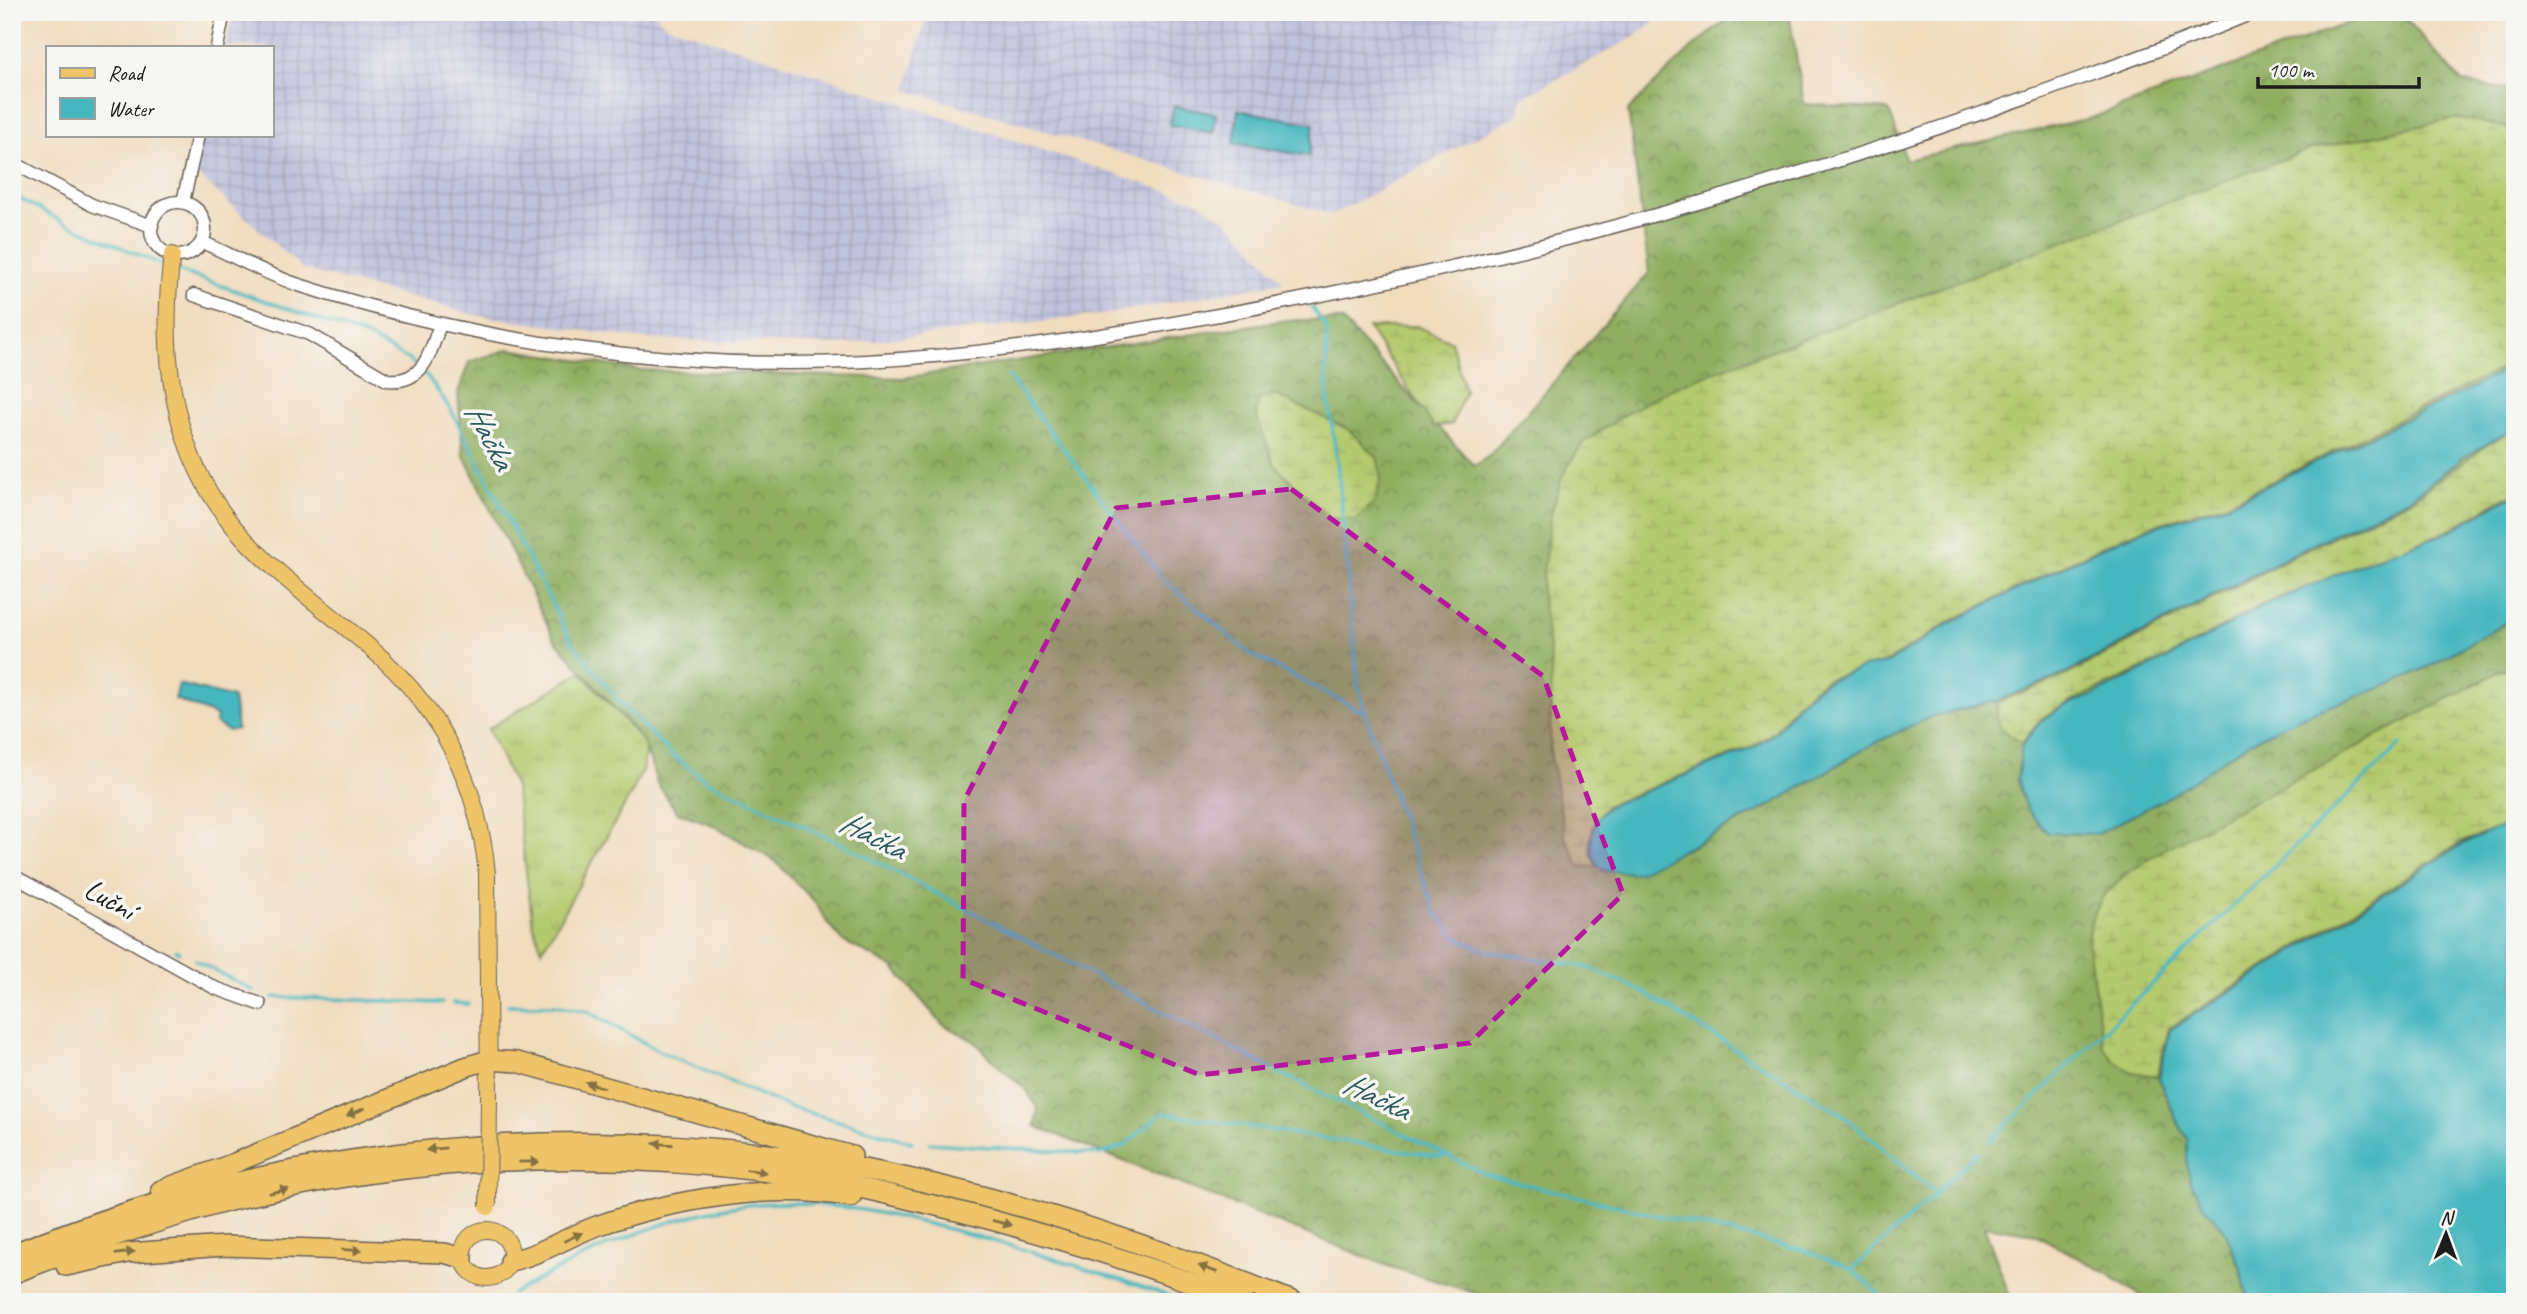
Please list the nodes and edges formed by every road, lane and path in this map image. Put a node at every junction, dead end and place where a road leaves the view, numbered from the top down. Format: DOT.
graph roads {
  1 [pos="224,12"];
  2 [pos="2254,12"];
  3 [pos="217,46"];
  4 [pos="198,136"];
  5 [pos="12,162"];
  6 [pos="183,202"];
  7 [pos="152,226"];
  8 [pos="202,242"];
  9 [pos="172,256"];
  10 [pos="194,295"];
  11 [pos="439,324"];
  12 [pos="12,875"];
  13 [pos="260,1003"];
  14 [pos="488,1060"];
  15 [pos="963,1203"];
  16 [pos="487,1230"];
  17 [pos="39,1243"];
  18 [pos="12,1254"];
  19 [pos="463,1258"];
  20 [pos="510,1261"];
  21 [pos="12,1274"];
  22 [pos="12,1283"];
  23 [pos="1245,1302"];
  24 [pos="1295,1302"];
  1 -- 3 [label="street"];
  2 -- 11 [label="street"];
  4 -- 6 [label="street"];
  5 -- 7 [label="street"];
  6 -- 7 [label="street"];
  6 -- 8 [label="street"];
  7 -- 9 [label="street"];
  8 -- 9 [label="street"];
  8 -- 11 [label="street"];
  9 -- 14 [label="main road"];
  10 -- 11 [label="street"];
  12 -- 13 [label="street, Luční"];
  15 -- 14 [label="highway, one-way"];
  14 -- 16 [label="main road, bridge"];
  14 -- 17 [label="highway, one-way"];
  15 -- 17 [label="highway, one-way"];
  20 -- 15 [label="highway, one-way"];
  21 -- 15 [label="highway, one-way"];
  15 -- 23 [label="highway, one-way"];
  24 -- 15 [label="highway, one-way"];
  16 -- 19 [label="main road"];
  16 -- 20 [label="main road"];
  17 -- 18 [label="highway"];
  19 -- 20 [label="main road"];
  22 -- 19 [label="highway, one-way"];
}
